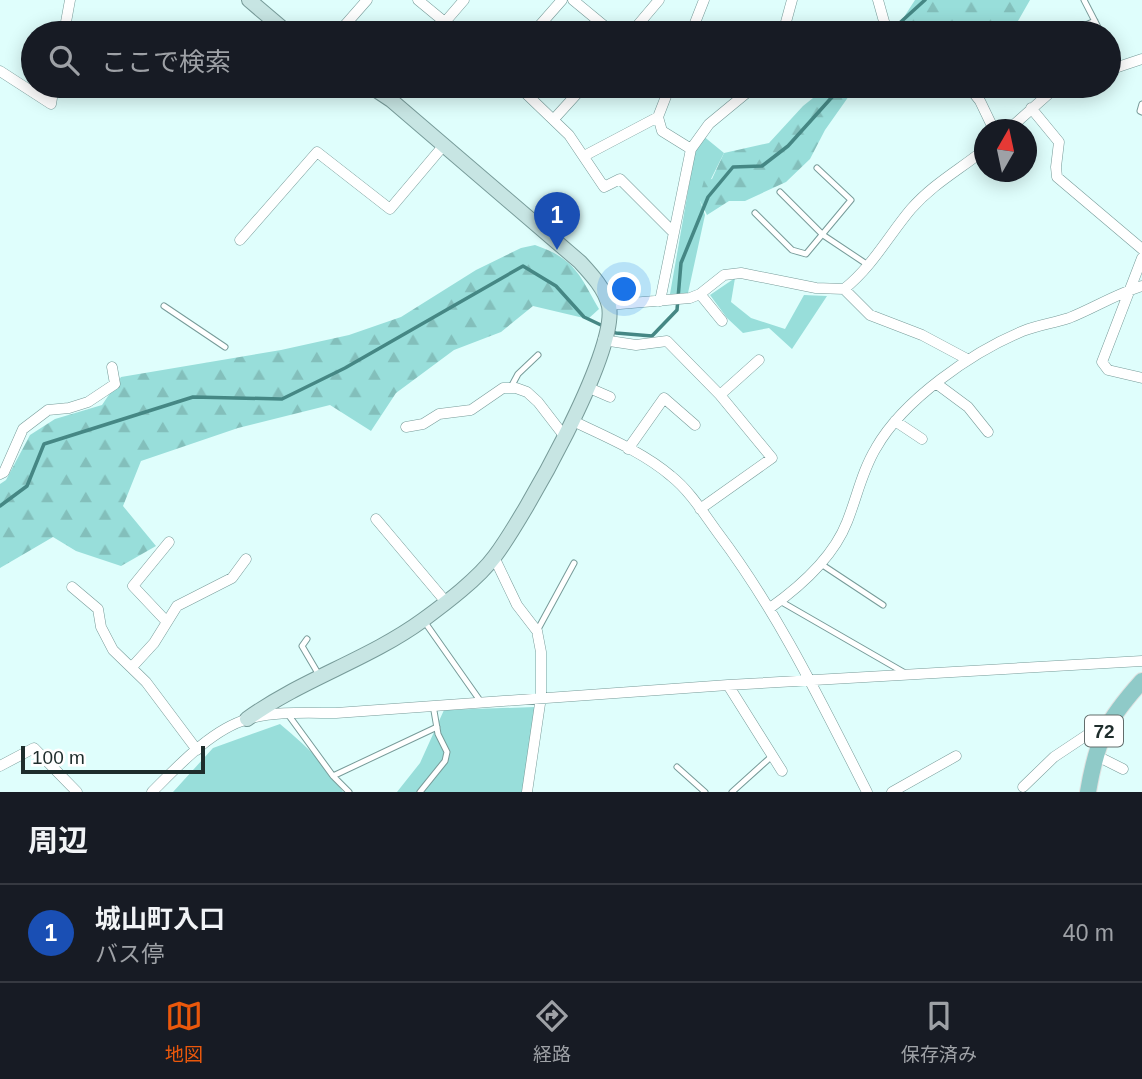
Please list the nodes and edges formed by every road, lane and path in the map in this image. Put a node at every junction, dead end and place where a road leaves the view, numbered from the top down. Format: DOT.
graph roads {
  1 [pos="70,0"];
  2 [pos="249,0"];
  3 [pos="367,0"];
  4 [pos="418,0"];
  5 [pos="464,0"];
  6 [pos="562,0"];
  7 [pos="573,0"];
  8 [pos="659,0"];
  9 [pos="704,0"];
  10 [pos="792,0"];
  11 [pos="878,0"];
  12 [pos="1084,0"];
  13 [pos="66,21"];
  14 [pos="274,21"];
  15 [pos="349,21"];
  16 [pos="444,21"];
  17 [pos="446,21"];
  18 [pos="544,21"];
  19 [pos="598,21"];
  20 [pos="641,21"];
  21 [pos="696,21"];
  22 [pos="786,21"];
  23 [pos="885,21"];
  24 [pos="1095,21"];
  25 [pos="1142,59"];
  26 [pos="1121,66"];
  27 [pos="0,71"];
  28 [pos="21,85"];
  29 [pos="388,98"];
  30 [pos="531,98"];
  31 [pos="573,98"];
  32 [pos="665,98"];
  33 [pos="740,98"];
  34 [pos="978,98"];
  35 [pos="1043,98"];
  36 [pos="1142,104"];
  37 [pos="1031,108"];
  38 [pos="1142,112"];
  39 [pos="658,117"];
  40 [pos="554,119"];
  41 [pos="989,119"];
  42 [pos="1020,119"];
  43 [pos="444,145"];
  44 [pos="691,149"];
  45 [pos="584,156"];
  46 [pos="974,157"];
  47 [pos="817,168"];
  48 [pos="780,192"];
  49 [pos="755,213"];
  50 [pos="673,232"];
  51 [pos="823,235"];
  52 [pos="240,240"];
  53 [pos="1142,248"];
  54 [pos="1142,258"];
  55 [pos="868,265"];
  56 [pos="1142,286"];
  57 [pos="844,289"];
  58 [pos="1128,290"];
  59 [pos="695,296"];
  60 [pos="664,300"];
  61 [pos="608,305"];
  62 [pos="164,306"];
  63 [pos="722,321"];
  64 [pos="603,340"];
  65 [pos="225,347"];
  66 [pos="538,355"];
  67 [pos="967,359"];
  68 [pos="759,360"];
  69 [pos="111,367"];
  70 [pos="1142,378"];
  71 [pos="937,384"];
  72 [pos="587,387"];
  73 [pos="510,388"];
  74 [pos="720,395"];
  75 [pos="610,397"];
  76 [pos="573,421"];
  77 [pos="895,421"];
  78 [pos="695,425"];
  79 [pos="406,427"];
  80 [pos="988,432"];
  81 [pos="565,437"];
  82 [pos="922,439"];
  83 [pos="628,449"];
  84 [pos="0,474"];
  85 [pos="700,509"];
  86 [pos="376,519"];
  87 [pos="169,542"];
  88 [pos="494,557"];
  89 [pos="246,559"];
  90 [pos="574,563"];
  91 [pos="821,564"];
  92 [pos="72,586"];
  93 [pos="780,601"];
  94 [pos="446,602"];
  95 [pos="883,605"];
  96 [pos="770,608"];
  97 [pos="423,620"];
  98 [pos="166,621"];
  99 [pos="537,631"];
  100 [pos="307,639"];
  101 [pos="1142,661"];
  102 [pos="132,667"];
  103 [pos="907,674"];
  104 [pos="320,676"];
  105 [pos="810,680"];
  106 [pos="1142,681"];
  107 [pos="728,685"];
  108 [pos="541,697"];
  109 [pos="481,702"];
  110 [pos="433,705"];
  111 [pos="287,713"];
  112 [pos="247,719"];
  113 [pos="1111,719"];
  114 [pos="437,727"];
  115 [pos="197,750"];
  116 [pos="1095,755"];
  117 [pos="772,756"];
  118 [pos="956,756"];
  119 [pos="0,766"];
  120 [pos="677,767"];
  121 [pos="1123,769"];
  122 [pos="782,771"];
  123 [pos="333,776"];
  124 [pos="1023,787"];
  125 [pos="1090,791"];
  126 [pos="77,792"];
  127 [pos="152,792"];
  128 [pos="349,792"];
  129 [pos="419,792"];
  130 [pos="527,792"];
  131 [pos="705,792"];
  132 [pos="732,792"];
  133 [pos="867,792"];
  134 [pos="892,792"];
  1 -- 13 [label="street"];
  2 -- 14 [label="street"];
  3 -- 15 [label="street"];
  4 -- 16 [label="street"];
  5 -- 17 [label="street"];
  6 -- 18 [label="street"];
  7 -- 19 [label="street"];
  8 -- 20 [label="street"];
  9 -- 21 [label="street"];
  10 -- 22 [label="street"];
  11 -- 23 [label="street"];
  12 -- 24 [label="lane"];
  25 -- 26 [label="street"];
  27 -- 28 [label="street"];
  29 -- 43 [label="street"];
  30 -- 40 [label="street"];
  31 -- 40 [label="street"];
  32 -- 39 [label="street"];
  33 -- 44 [label="street"];
  34 -- 41 [label="street"];
  35 -- 37 [label="street"];
  36 -- 38 [label="lane"];
  37 -- 42 [label="street"];
  37 -- 53 [label="street"];
  39 -- 44 [label="street"];
  39 -- 45 [label="street"];
  40 -- 45 [label="street"];
  43 -- 52 [label="street"];
  43 -- 61 [label="street"];
  44 -- 50 [label="street"];
  45 -- 50 [label="street"];
  46 -- 55 [label="street"];
  47 -- 51 [label="lane"];
  48 -- 51 [label="lane"];
  49 -- 51 [label="lane"];
  50 -- 60 [label="street"];
  51 -- 55 [label="lane"];
  54 -- 58 [label="street"];
  55 -- 57 [label="street"];
  56 -- 58 [label="street"];
  57 -- 59 [label="street"];
  57 -- 67 [label="street"];
  58 -- 67 [label="street"];
  58 -- 70 [label="street"];
  59 -- 60 [label="street"];
  59 -- 63 [label="street"];
  60 -- 61 [label="street"];
  61 -- 64 [label="street"];
  62 -- 65 [label="lane"];
  64 -- 72 [label="street"];
  64 -- 74 [label="street"];
  66 -- 73 [label="lane"];
  67 -- 71 [label="street"];
  68 -- 74 [label="street"];
  69 -- 84 [label="street"];
  71 -- 77 [label="street"];
  71 -- 80 [label="street"];
  72 -- 75 [label="street"];
  72 -- 76 [label="street"];
  73 -- 79 [label="street"];
  73 -- 81 [label="street"];
  74 -- 85 [label="street"];
  76 -- 81 [label="street"];
  76 -- 83 [label="street"];
  77 -- 82 [label="street"];
  77 -- 91 [label="street"];
  78 -- 83 [label="street"];
  81 -- 88 [label="street"];
  83 -- 85 [label="street"];
  85 -- 96 [label="street"];
  86 -- 94 [label="street"];
  87 -- 98 [label="street"];
  88 -- 94 [label="street"];
  88 -- 99 [label="street"];
  89 -- 98 [label="street"];
  90 -- 99 [label="lane"];
  91 -- 93 [label="street"];
  91 -- 95 [label="lane"];
  92 -- 102 [label="street"];
  93 -- 96 [label="street"];
  93 -- 103 [label="lane"];
  94 -- 97 [label="street"];
  96 -- 105 [label="street"];
  97 -- 104 [label="street"];
  97 -- 109 [label="lane"];
  98 -- 102 [label="street"];
  99 -- 108 [label="street"];
  100 -- 104 [label="lane"];
  101 -- 103 [label="street"];
  102 -- 115 [label="street"];
  103 -- 105 [label="street"];
  104 -- 112 [label="street"];
  105 -- 107 [label="street"];
  105 -- 133 [label="street"];
  106 -- 113 [label="main road, 72"];
  107 -- 108 [label="street"];
  107 -- 117 [label="street"];
  108 -- 109 [label="street"];
  108 -- 130 [label="street"];
  109 -- 110 [label="street"];
  110 -- 111 [label="street"];
  110 -- 114 [label="lane"];
  111 -- 112 [label="street"];
  111 -- 123 [label="lane"];
  112 -- 115 [label="street"];
  113 -- 116 [label="main road, 72"];
  113 -- 124 [label="street"];
  114 -- 123 [label="lane"];
  114 -- 129 [label="lane"];
  115 -- 127 [label="street"];
  116 -- 121 [label="street"];
  116 -- 125 [label="main road, 72"];
  117 -- 122 [label="street"];
  117 -- 132 [label="lane"];
  118 -- 134 [label="street"];
  119 -- 126 [label="street"];
  120 -- 131 [label="lane"];
  123 -- 128 [label="lane"];
}
